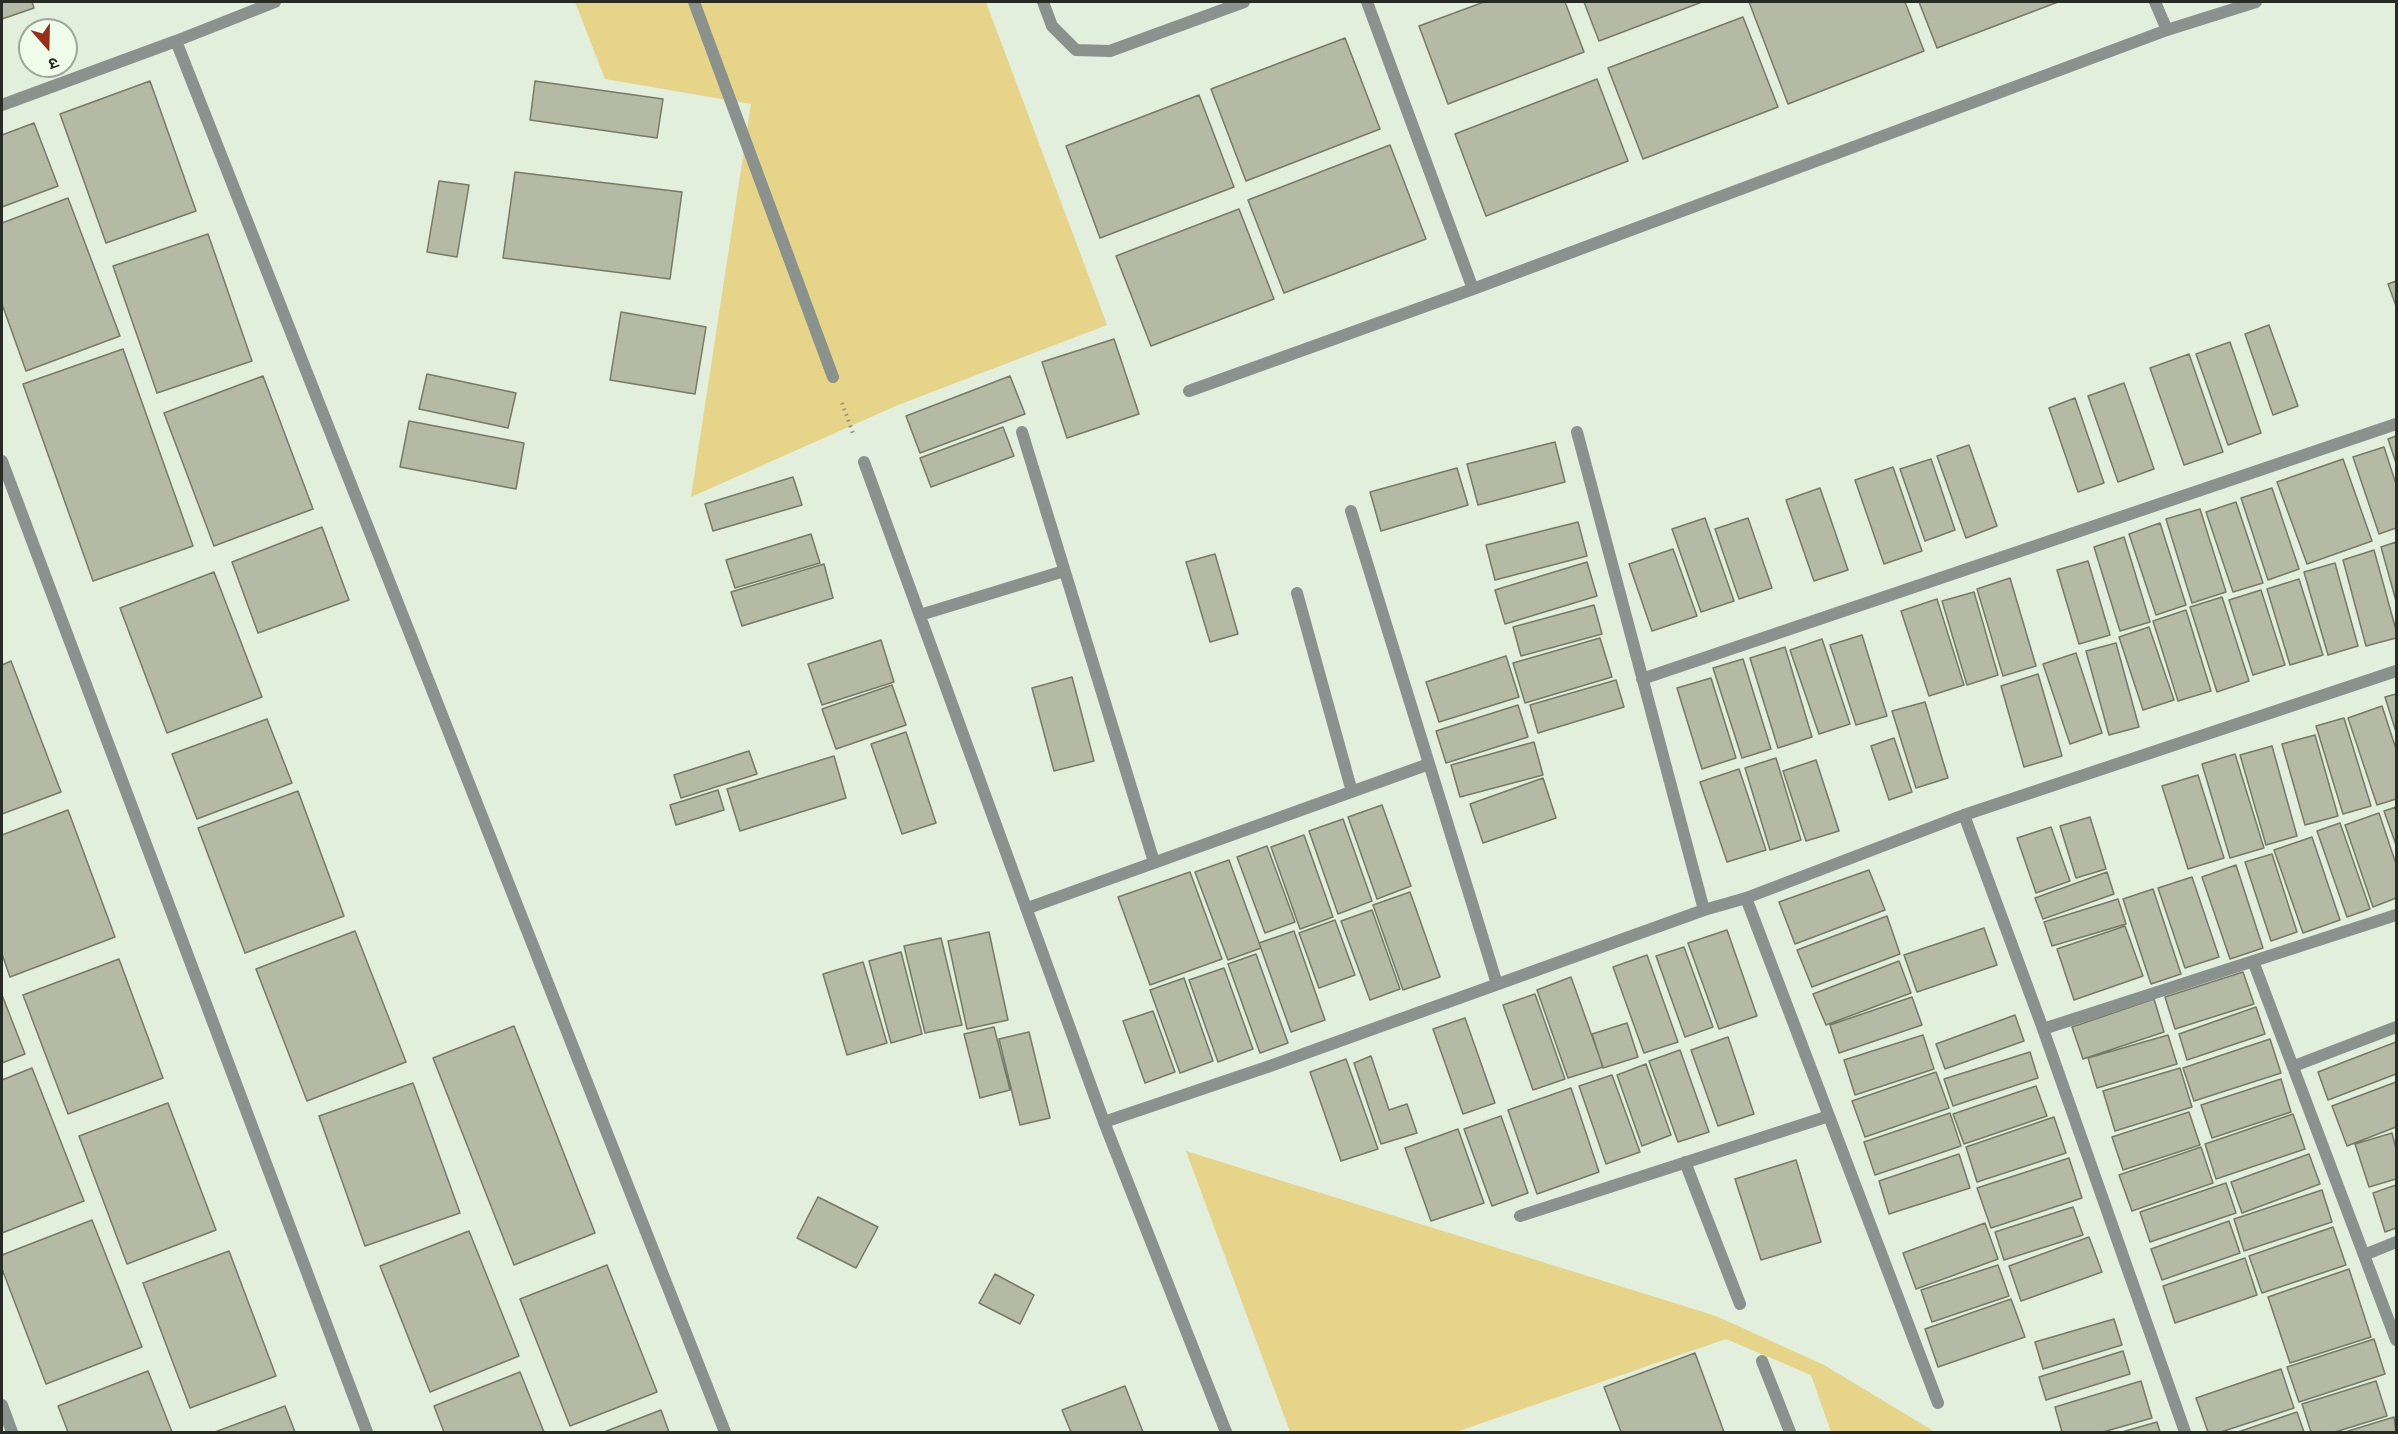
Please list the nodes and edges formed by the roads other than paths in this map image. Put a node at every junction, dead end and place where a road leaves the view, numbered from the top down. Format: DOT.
graph roads {
  1 [pos="275,2"];
  2 [pos="694,2"];
  3 [pos="1043,2"];
  4 [pos="1244,2"];
  5 [pos="1367,2"];
  6 [pos="2155,2"];
  7 [pos="2256,2"];
  8 [pos="2166,30"];
  9 [pos="176,41"];
  10 [pos="2,105"];
  11 [pos="1473,289"];
  12 [pos="833,377"];
  13 [pos="1189,391"];
  14 [pos="2397,424"];
  15 [pos="1022,432"];
  16 [pos="1577,432"];
  17 [pos="2,461"];
  18 [pos="864,462"];
  19 [pos="1351,511"];
  20 [pos="1064,571"];
  21 [pos="1297,593"];
  22 [pos="920,615"];
  23 [pos="2397,671"];
  24 [pos="1642,679"];
  25 [pos="1429,764"];
  26 [pos="1352,792"];
  27 [pos="1964,814"];
  28 [pos="1154,862"];
  29 [pos="1746,898"];
  30 [pos="1028,908"];
  31 [pos="1704,910"];
  32 [pos="2397,915"];
  33 [pos="2253,961"];
  34 [pos="1497,984"];
  35 [pos="2397,1027"];
  36 [pos="2043,1029"];
  37 [pos="2294,1066"];
  38 [pos="1829,1116"];
  39 [pos="1104,1122"];
  40 [pos="1685,1162"];
  41 [pos="1520,1216"];
  42 [pos="2397,1242"];
  43 [pos="2364,1255"];
  44 [pos="1740,1304"];
  45 [pos="2397,1340"];
  46 [pos="1762,1361"];
  47 [pos="1938,1403"];
  48 [pos="2,1405"];
  49 [pos="12,1432"];
  50 [pos="367,1432"];
  51 [pos="725,1432"];
  52 [pos="1226,1432"];
  53 [pos="1790,1432"];
  54 [pos="2185,1432"];
  1 -- 9 [label="street"];
  2 -- 12 [label="street"];
  3 -- 4 [label="street"];
  5 -- 11 [label="street"];
  6 -- 8 [label="street"];
  7 -- 8 [label="street"];
  8 -- 11 [label="street"];
  9 -- 10 [label="street"];
  9 -- 51 [label="street"];
  11 -- 13 [label="street"];
  14 -- 24 [label="street"];
  15 -- 20 [label="street"];
  16 -- 24 [label="street"];
  17 -- 50 [label="street"];
  18 -- 22 [label="street"];
  19 -- 25 [label="street"];
  20 -- 22 [label="street"];
  20 -- 28 [label="street"];
  21 -- 26 [label="street"];
  22 -- 30 [label="street"];
  23 -- 27 [label="street"];
  24 -- 31 [label="street"];
  25 -- 26 [label="street"];
  25 -- 34 [label="street"];
  26 -- 28 [label="street"];
  27 -- 29 [label="street"];
  27 -- 36 [label="street"];
  28 -- 30 [label="street"];
  29 -- 31 [label="street"];
  29 -- 38 [label="street"];
  30 -- 39 [label="street"];
  31 -- 34 [label="street"];
  32 -- 33 [label="street"];
  33 -- 36 [label="street"];
  33 -- 37 [label="street"];
  34 -- 39 [label="street"];
  35 -- 37 [label="street"];
  36 -- 54 [label="street"];
  37 -- 43 [label="street"];
  38 -- 40 [label="street"];
  38 -- 47 [label="street"];
  39 -- 52 [label="street"];
  40 -- 41 [label="street"];
  40 -- 44 [label="street"];
  42 -- 43 [label="street"];
  43 -- 45 [label="street"];
  46 -- 53 [label="street"];
  48 -- 49 [label="street"];
}
